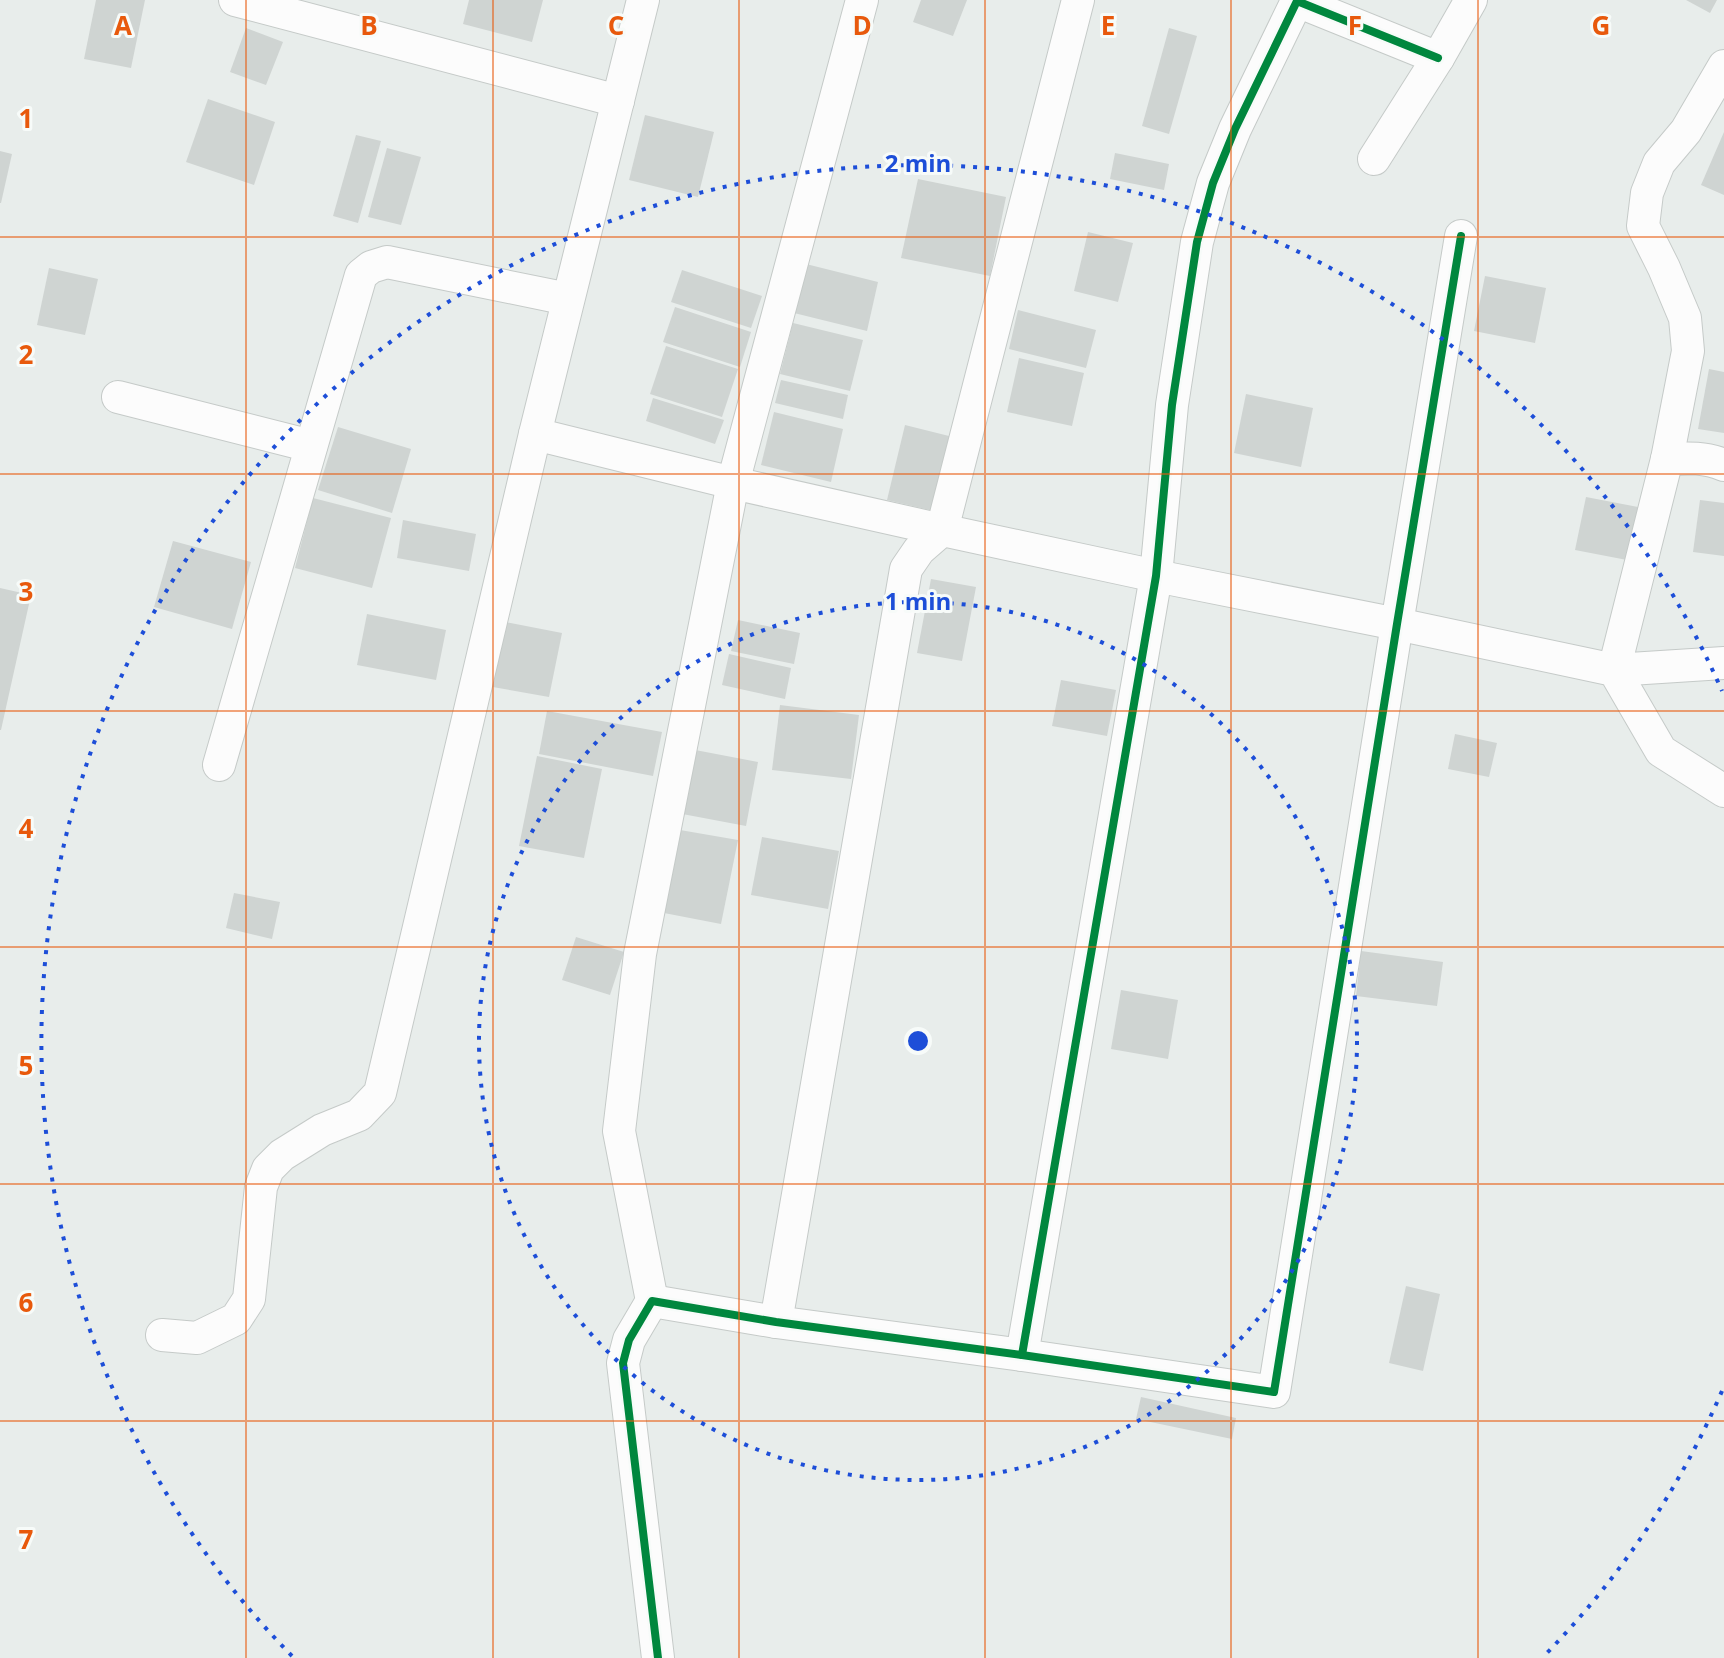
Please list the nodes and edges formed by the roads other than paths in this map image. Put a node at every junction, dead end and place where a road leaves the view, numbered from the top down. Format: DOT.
graph roads {
  1 [pos="235,0"];
  2 [pos="643,0"];
  3 [pos="862,0"];
  4 [pos="1078,0"];
  5 [pos="1296,0"];
  6 [pos="1471,0"];
  7 [pos="1438,58"];
  8 [pos="1724,66"];
  9 [pos="618,101"];
  10 [pos="1374,159"];
  11 [pos="1461,236"];
  12 [pos="568,299"];
  13 [pos="118,397"];
  14 [pos="535,434"];
  15 [pos="311,446"];
  16 [pos="1667,459"];
  17 [pos="1724,465"];
  18 [pos="733,483"];
  19 [pos="942,530"];
  20 [pos="1156,576"];
  21 [pos="1397,624"];
  22 [pos="1724,663"];
  23 [pos="1614,670"];
  24 [pos="219,765"];
  25 [pos="1723,785"];
  26 [pos="652,1301"];
  27 [pos="776,1322"];
  28 [pos="162,1335"];
  29 [pos="1022,1355"];
  30 [pos="658,1658"];
  1 -- 9 [label="street"];
  2 -- 9 [label="street"];
  3 -- 18 [label="street"];
  4 -- 19 [label="street"];
  5 -- 7 [label="street"];
  5 -- 20 [label="street"];
  6 -- 7 [label="street"];
  7 -- 10 [label="street"];
  8 -- 16 [label="street"];
  9 -- 12 [label="street"];
  11 -- 21 [label="street"];
  12 -- 14 [label="street"];
  12 -- 15 [label="street"];
  13 -- 15 [label="street"];
  14 -- 18 [label="street"];
  14 -- 28 [label="street"];
  15 -- 24 [label="street"];
  16 -- 17 [label="street"];
  16 -- 23 [label="street"];
  18 -- 19 [label="street"];
  18 -- 26 [label="street"];
  19 -- 20 [label="street"];
  19 -- 27 [label="street"];
  20 -- 21 [label="street"];
  20 -- 29 [label="street"];
  21 -- 23 [label="street"];
  21 -- 29 [label="street"];
  22 -- 23 [label="street"];
  23 -- 25 [label="street"];
  26 -- 27 [label="street"];
  26 -- 30 [label="street"];
  27 -- 29 [label="street"];
}
